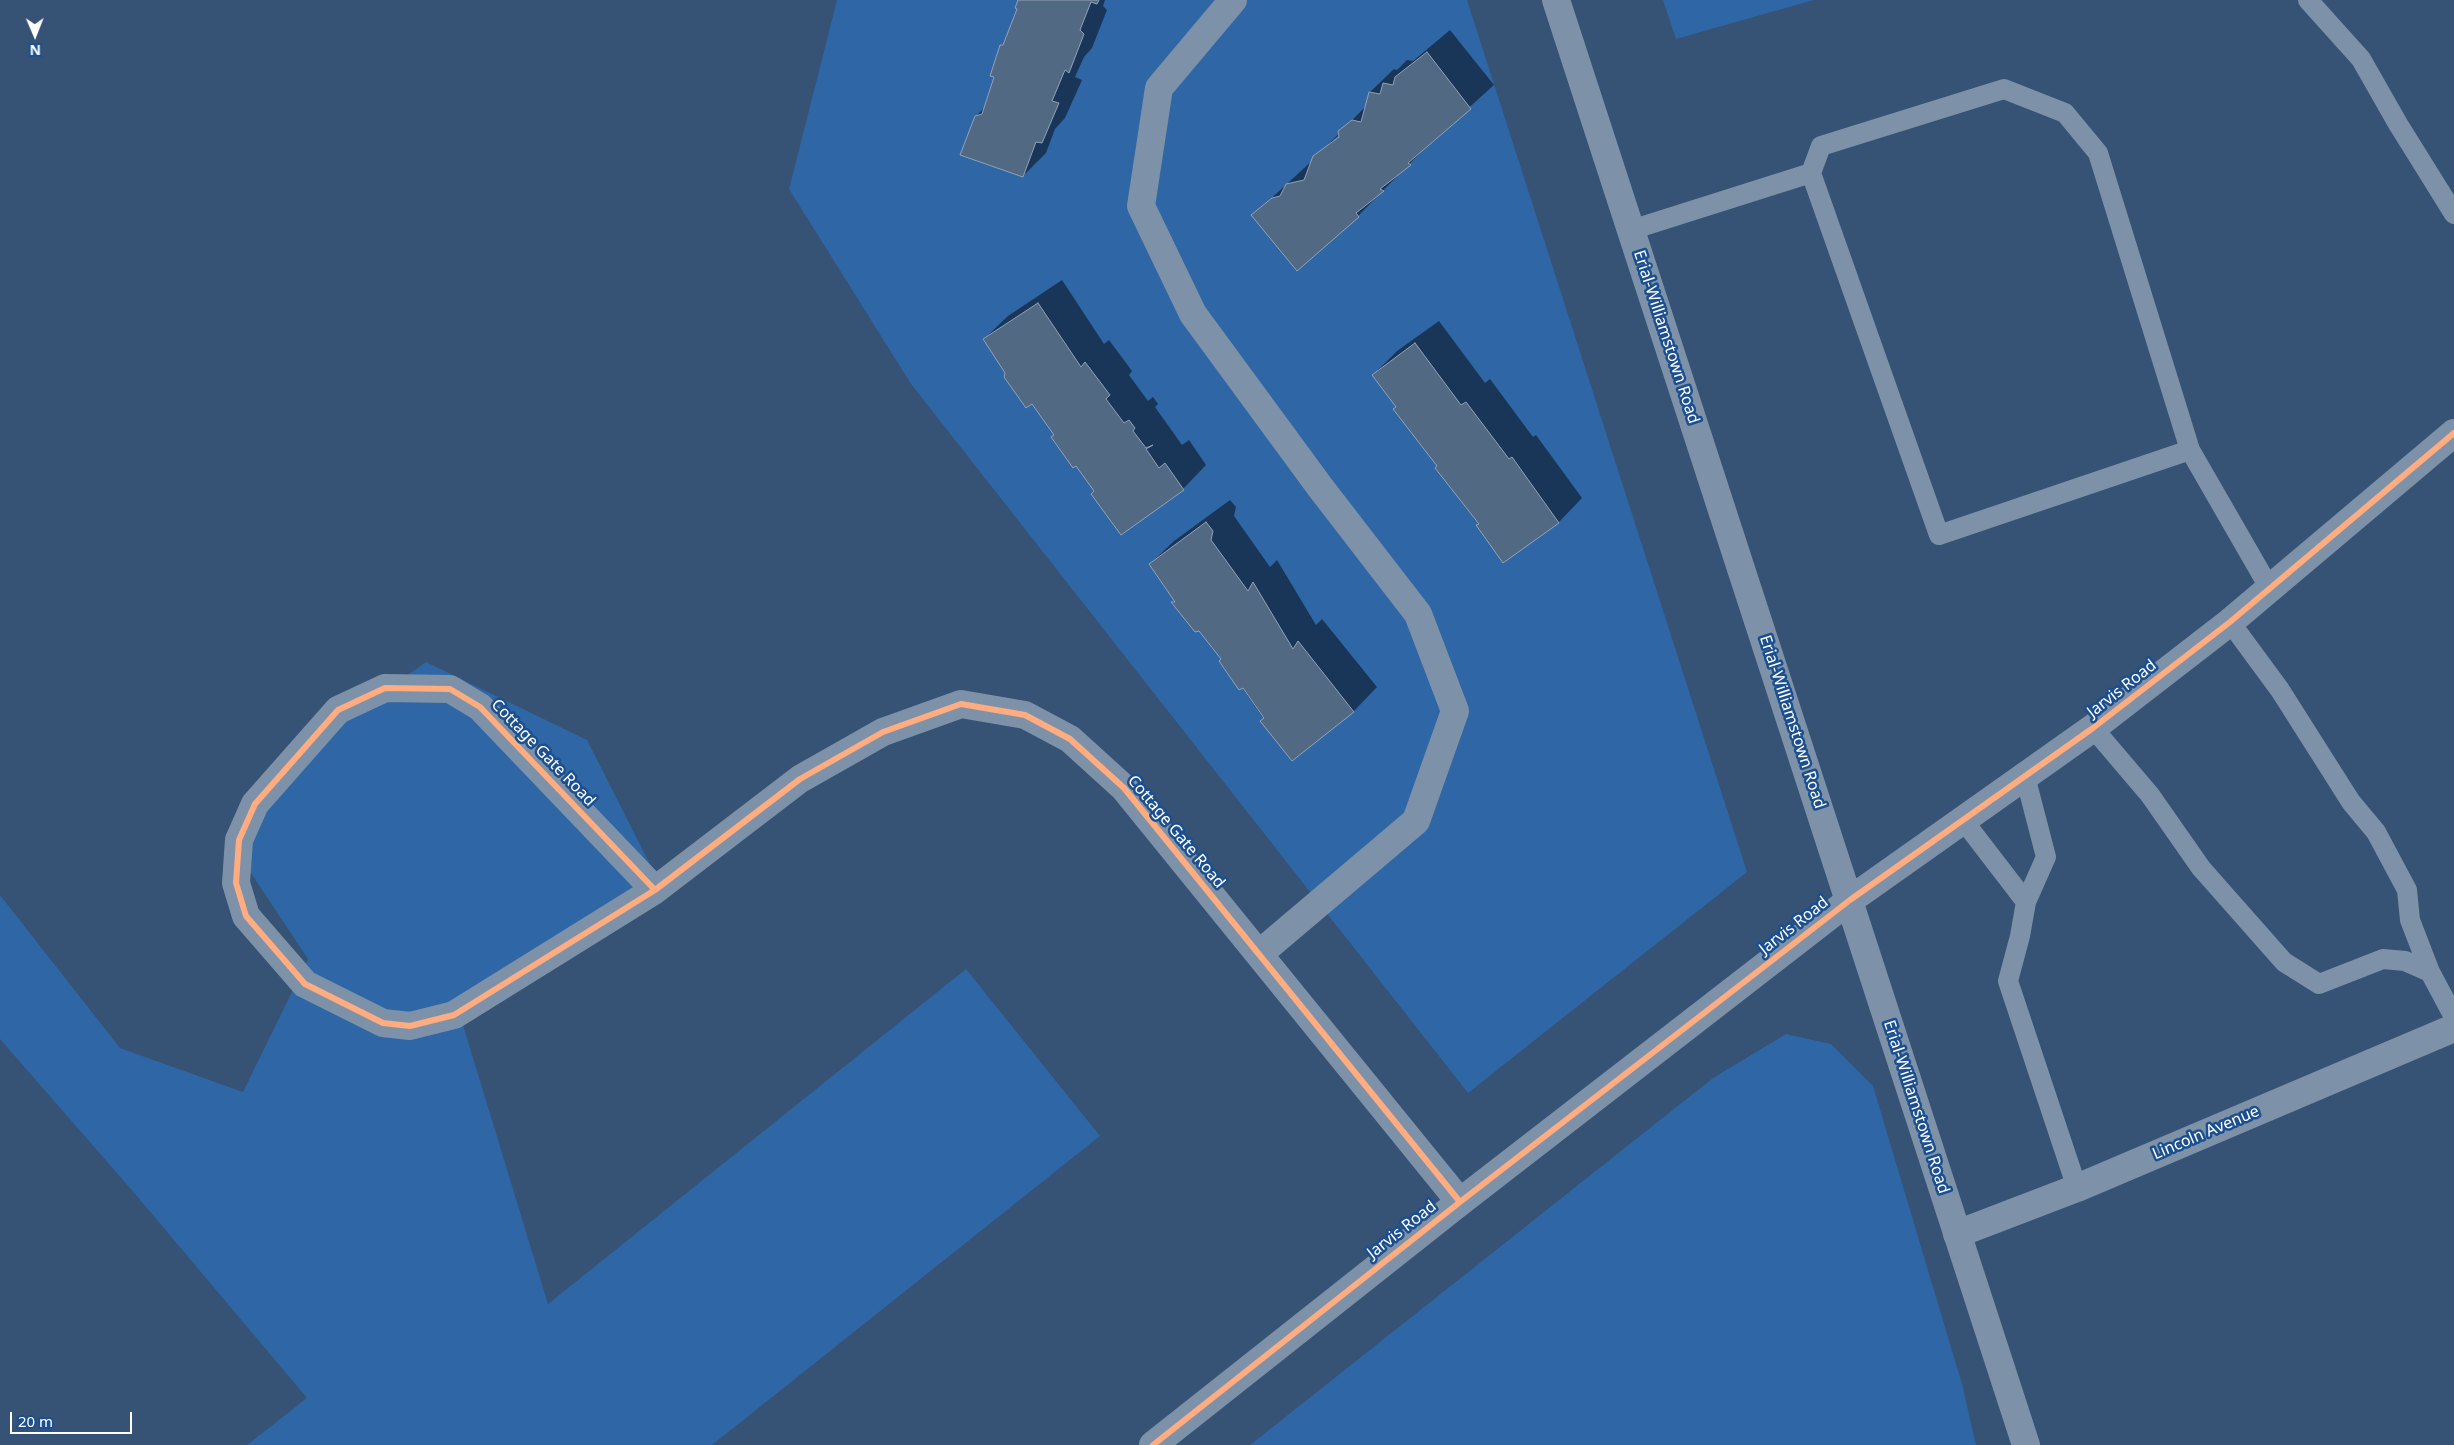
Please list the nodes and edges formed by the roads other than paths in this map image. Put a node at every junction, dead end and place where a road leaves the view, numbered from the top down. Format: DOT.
graph roads {
  1 [pos="1233,0"];
  2 [pos="1556,0"];
  3 [pos="2308,0"];
  4 [pos="1811,172"];
  5 [pos="2454,214"];
  6 [pos="1631,230"];
  7 [pos="2454,433"];
  8 [pos="2190,450"];
  9 [pos="2270,589"];
  10 [pos="2230,622"];
  11 [pos="2093,728"];
  12 [pos="2025,776"];
  13 [pos="1963,820"];
  14 [pos="655,890"];
  15 [pos="1850,900"];
  16 [pos="2026,902"];
  17 [pos="1259,954"];
  18 [pos="2430,972"];
  19 [pos="2454,1016"];
  20 [pos="2454,1028"];
  21 [pos="2077,1188"];
  22 [pos="1460,1202"];
  23 [pos="1957,1234"];
  24 [pos="1153,1445"];
  25 [pos="2026,1445"];
  1 -- 17 [label="street"];
  2 -- 6 [label="street, Erial-Williamstown Road"];
  3 -- 5 [label="lane"];
  4 -- 6 [label="lane"];
  4 -- 8 [label="lane"];
  4 -- 8 [label="lane"];
  6 -- 15 [label="street, Erial-Williamstown Road"];
  7 -- 9 [label="street, Jarvis Road"];
  8 -- 9 [label="lane"];
  9 -- 10 [label="street, Jarvis Road"];
  10 -- 11 [label="street, Jarvis Road"];
  10 -- 18 [label="lane"];
  11 -- 12 [label="street, Jarvis Road"];
  11 -- 18 [label="lane"];
  12 -- 13 [label="street, Jarvis Road"];
  12 -- 16 [label="lane"];
  13 -- 15 [label="street, Jarvis Road"];
  13 -- 16 [label="lane"];
  14 -- 14 [label="street, Cottage Gate Road"];
  14 -- 17 [label="street, Cottage Gate Road"];
  15 -- 22 [label="street, Jarvis Road"];
  15 -- 23 [label="street, Erial-Williamstown Road"];
  16 -- 21 [label="lane"];
  17 -- 22 [label="street, Cottage Gate Road"];
  18 -- 19 [label="lane"];
  20 -- 21 [label="street, Lincoln Avenue"];
  21 -- 23 [label="street, Lincoln Avenue"];
  22 -- 24 [label="street, Jarvis Road"];
  23 -- 25 [label="street, Erial-Williamstown Road"];
}
